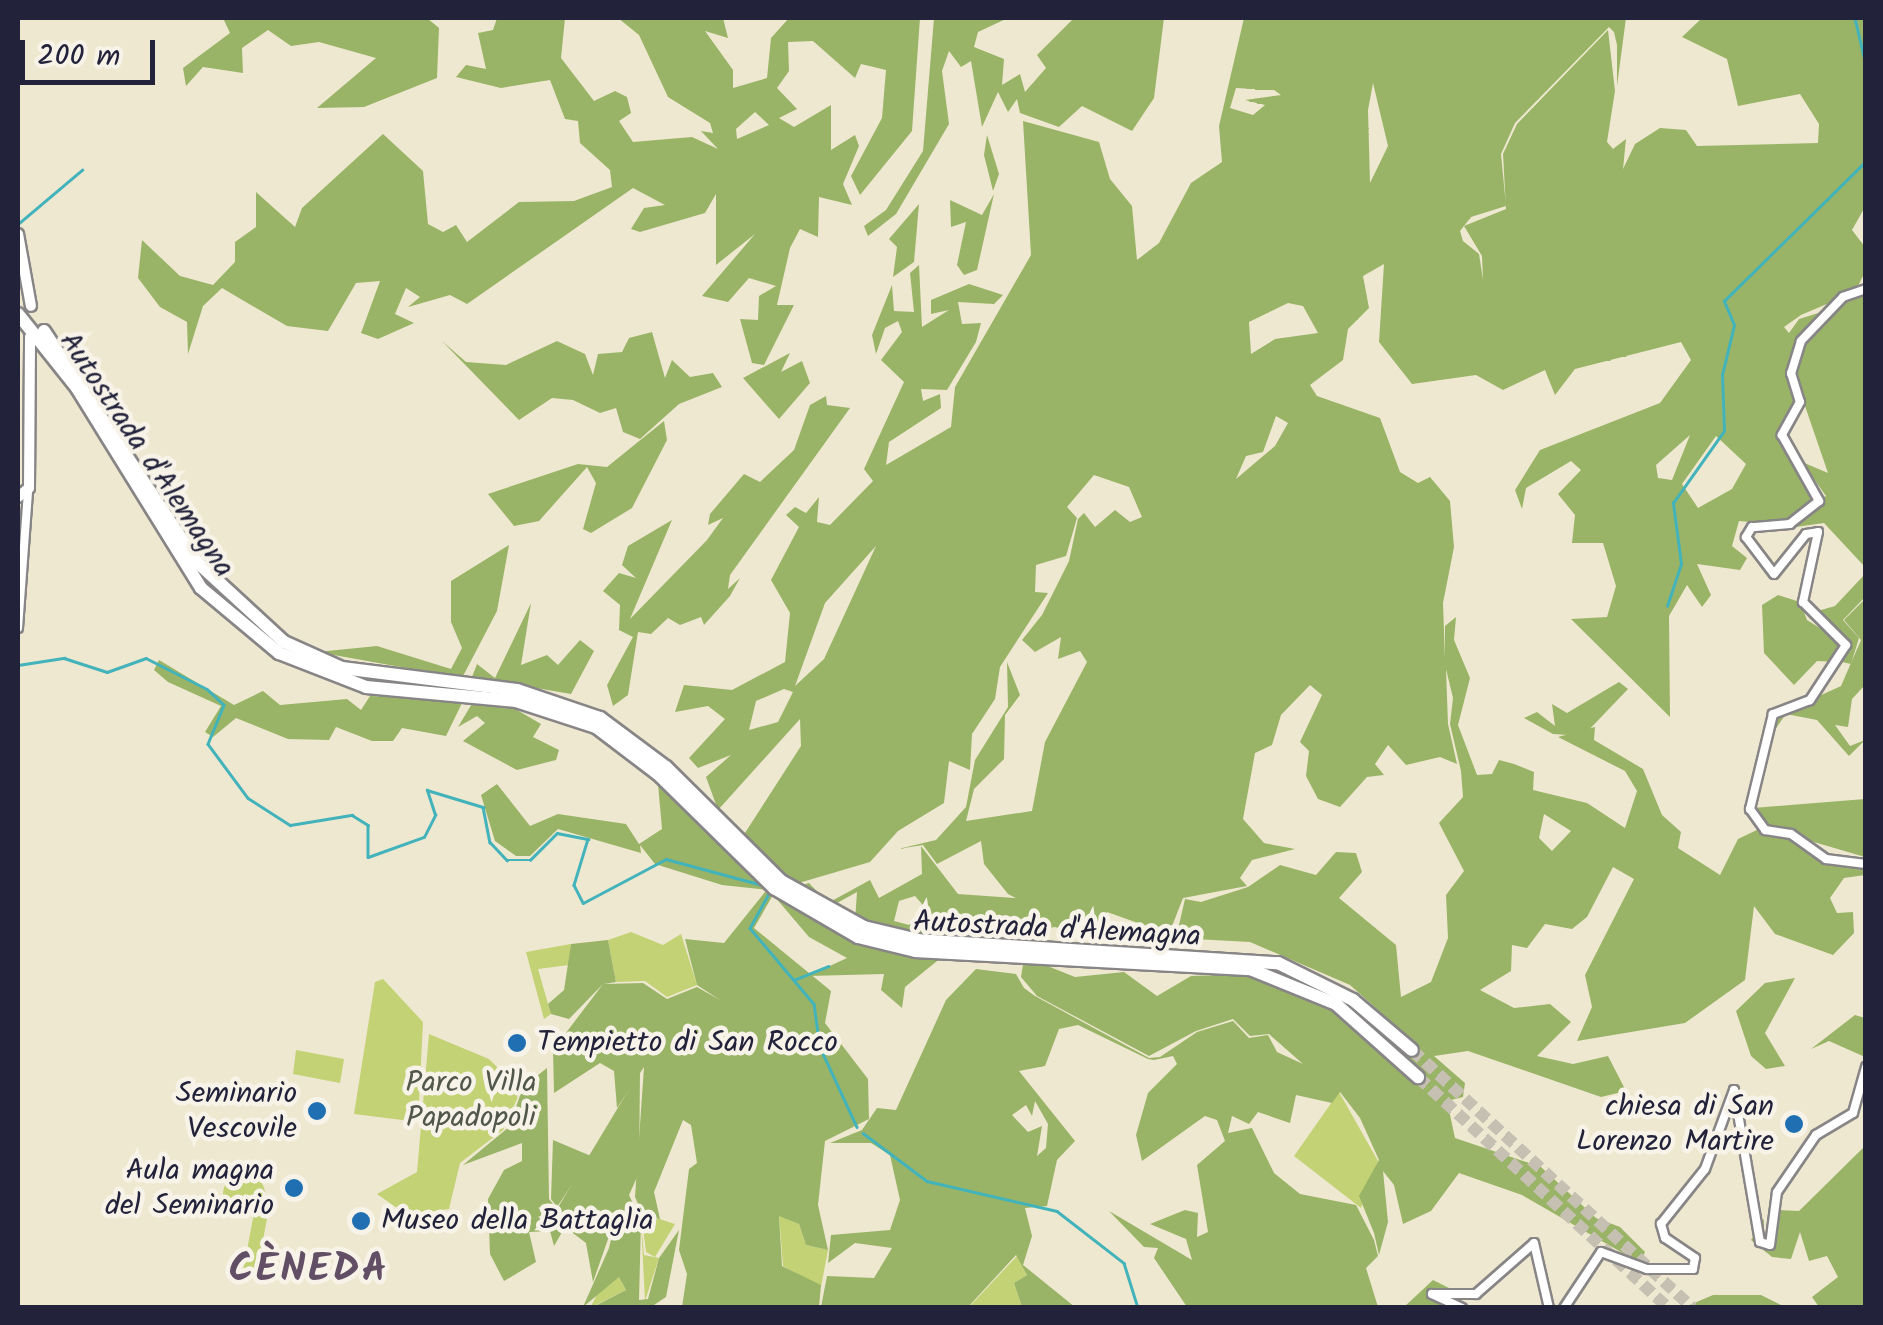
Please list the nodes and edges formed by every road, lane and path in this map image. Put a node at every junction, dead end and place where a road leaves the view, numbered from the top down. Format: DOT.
graph roads {
  1 [pos="18,234"];
  2 [pos="1866,290"];
  3 [pos="24,304"];
  4 [pos="18,315"];
  5 [pos="30,332"];
  6 [pos="21,489"];
  7 [pos="22,524"];
  8 [pos="18,628"];
  9 [pos="448,688"];
  10 [pos="723,832"];
  11 [pos="1866,864"];
  12 [pos="1412,1050"];
  13 [pos="1866,1067"];
  14 [pos="1418,1077"];
  15 [pos="1462,1308"];
  16 [pos="1549,1308"];
  17 [pos="1564,1308"];
  1 -- 3 [label="main road"];
  2 -- 11 [label="street"];
  3 -- 9 [label="highway, Autostrada d'Alemagna"];
  4 -- 5 [label="highway, Autostrada d'Alemagna"];
  5 -- 6 [label="main road"];
  5 -- 9 [label="highway, Autostrada d'Alemagna"];
  6 -- 7 [label="street"];
  6 -- 7 [label="street"];
  7 -- 8 [label="street"];
  9 -- 10 [label="highway, Autostrada d'Alemagna"];
  10 -- 12 [label="highway, Autostrada d'Alemagna"];
  10 -- 14 [label="highway, Autostrada d'Alemagna"];
  13 -- 17 [label="street"];
  15 -- 16 [label="street"];
}
